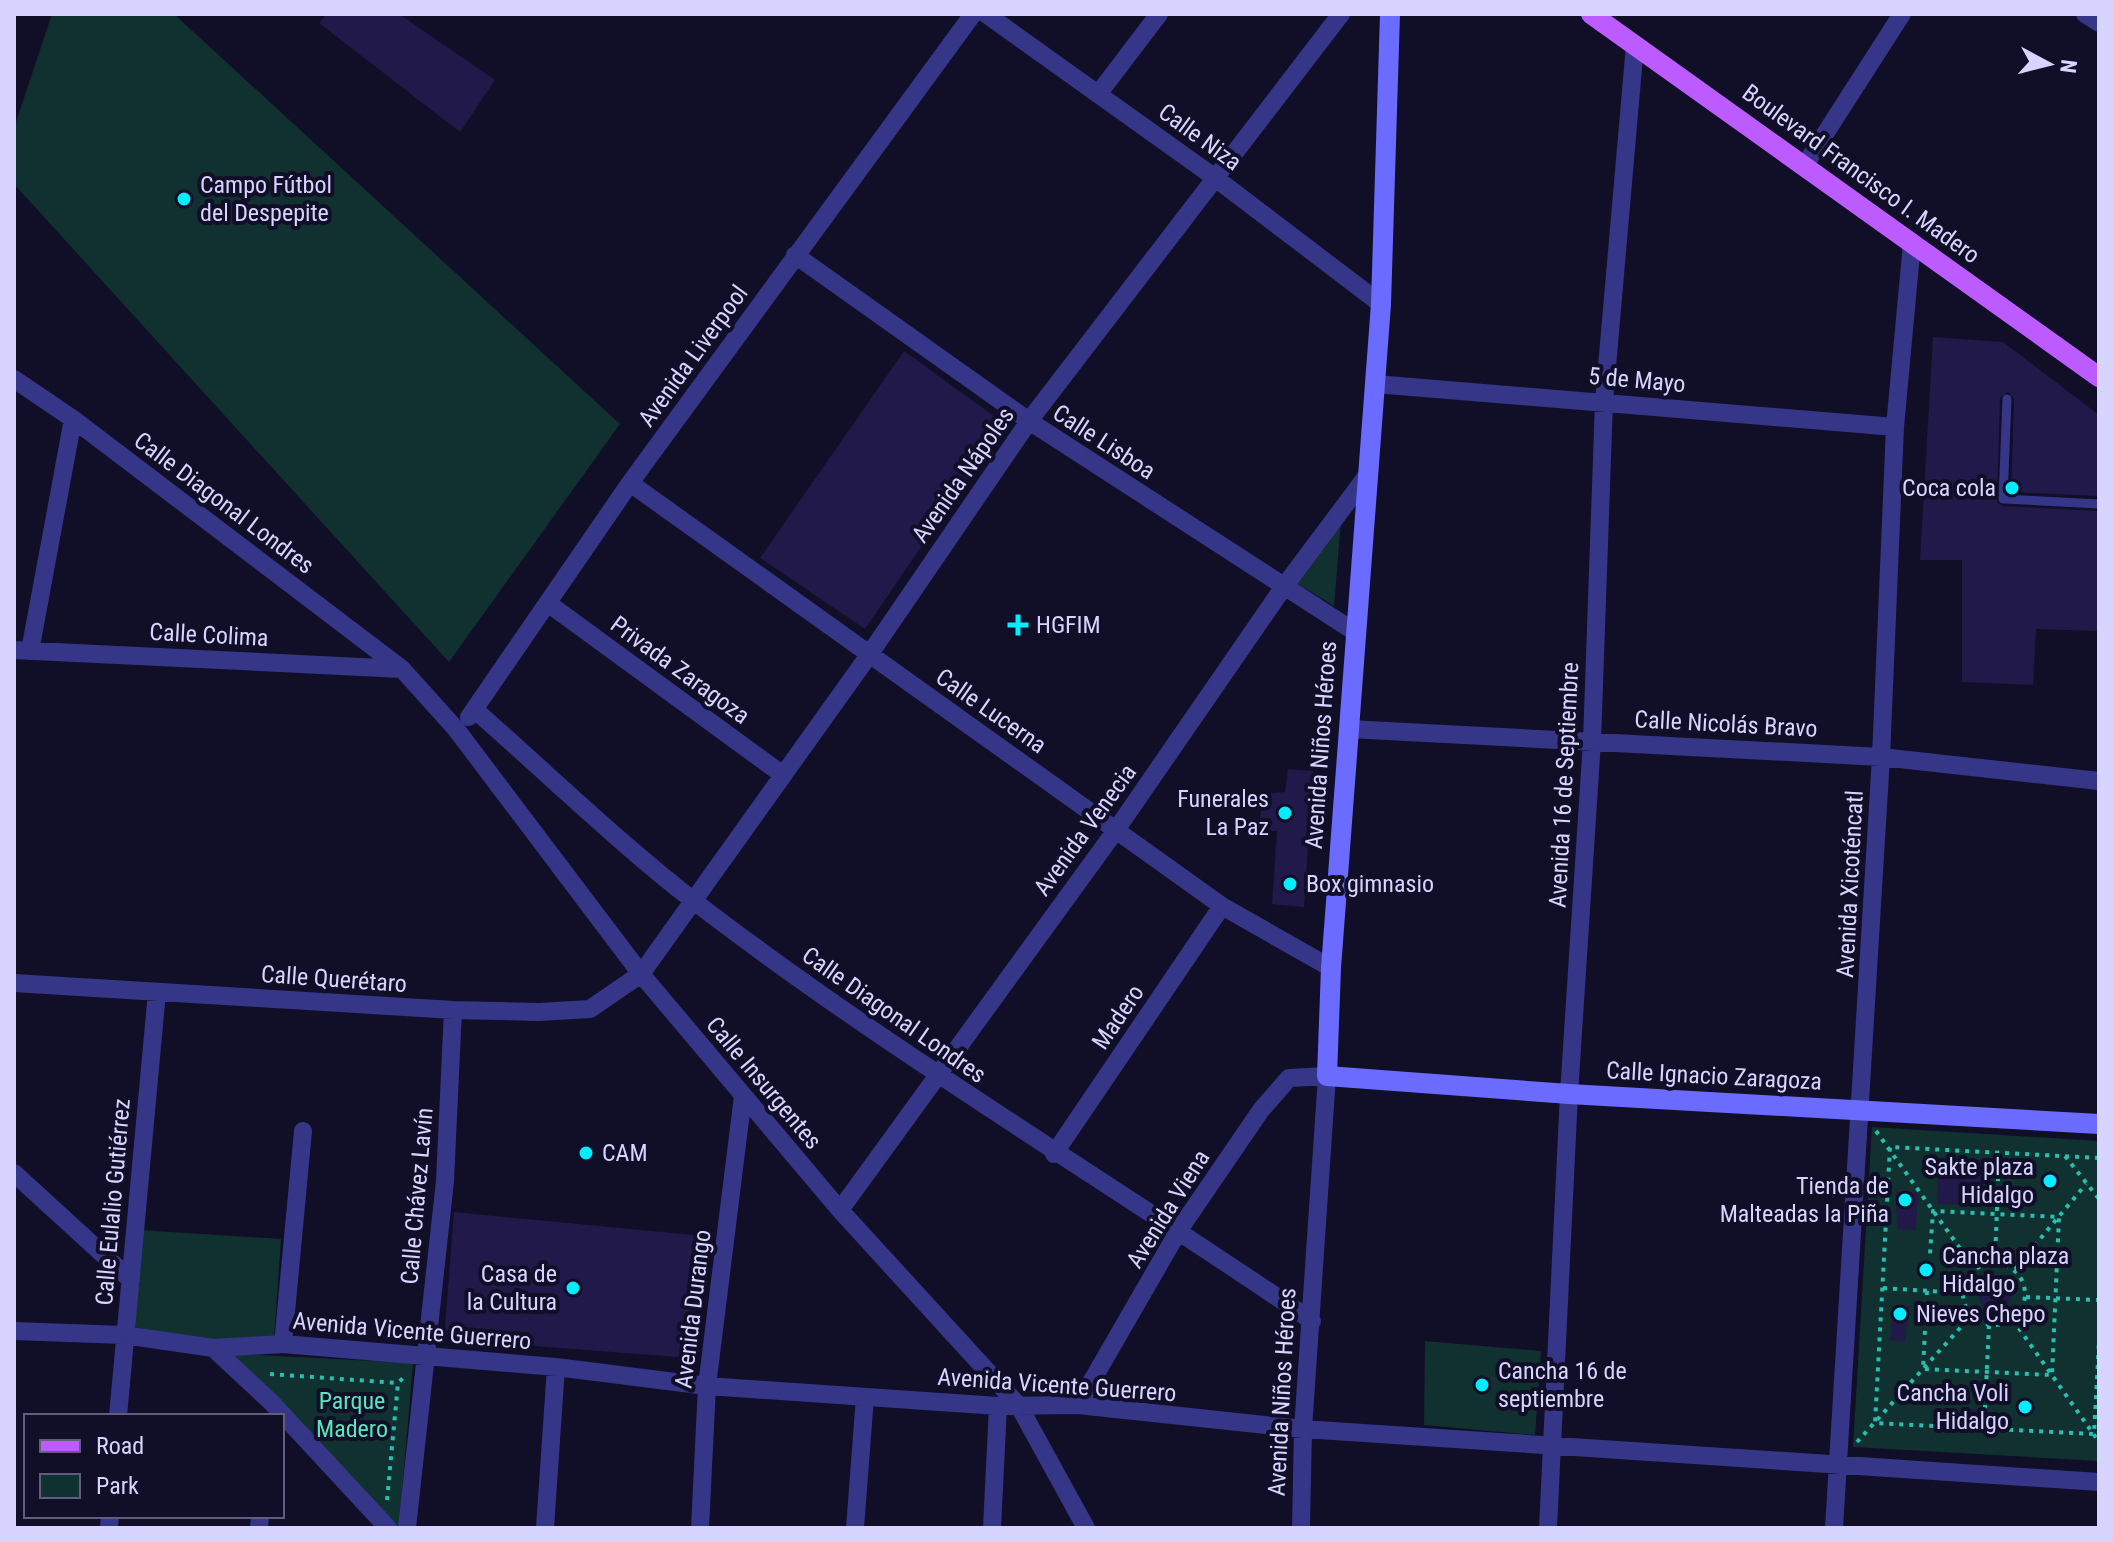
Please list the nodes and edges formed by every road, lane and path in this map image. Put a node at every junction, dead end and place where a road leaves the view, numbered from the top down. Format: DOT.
graph roads {
  1 [pos="973,14"];
  2 [pos="986,14"];
  3 [pos="1159,14"];
  4 [pos="1341,14"];
  5 [pos="1390,14"];
  6 [pos="1902,14"];
  7 [pos="2085,14"];
  8 [pos="1595,15"];
  9 [pos="2099,23"];
  10 [pos="1635,45"];
  11 [pos="1099,93"];
  12 [pos="1805,165"];
  13 [pos="1214,177"];
  14 [pos="1912,243"];
  15 [pos="795,255"];
  16 [pos="1381,304"];
  17 [pos="2098,373"];
  18 [pos="14,379"];
  19 [pos="1375,384"];
  20 [pos="2007,399"];
  21 [pos="1604,401"];
  22 [pos="73,419"];
  23 [pos="1029,421"];
  24 [pos="1895,427"];
  25 [pos="1366,477"];
  26 [pos="630,483"];
  27 [pos="2099,504"];
  28 [pos="1283,588"];
  29 [pos="549,604"];
  30 [pos="1355,632"];
  31 [pos="22,650"];
  32 [pos="869,655"];
  33 [pos="402,669"];
  34 [pos="475,710"];
  35 [pos="456,729"];
  36 [pos="1349,729"];
  37 [pos="1592,741"];
  38 [pos="1881,757"];
  39 [pos="783,775"];
  40 [pos="2099,781"];
  41 [pos="1116,830"];
  42 [pos="693,901"];
  43 [pos="1222,906"];
  44 [pos="1331,968"];
  45 [pos="641,974"];
  46 [pos="14,983"];
  47 [pos="157,992"];
  48 [pos="453,1010"];
  49 [pos="935,1075"];
  50 [pos="1327,1076"];
  51 [pos="1569,1094"];
  52 [pos="743,1096"];
  53 [pos="1860,1110"];
  54 [pos="2099,1124"];
  55 [pos="303,1131"];
  56 [pos="1890,1147"];
  57 [pos="1999,1153"];
  58 [pos="1054,1154"];
  59 [pos="2065,1156"];
  60 [pos="2099,1158"];
  61 [pos="14,1173"];
  62 [pos="2086,1184"];
  63 [pos="2099,1199"];
  64 [pos="840,1210"];
  65 [pos="1933,1211"];
  66 [pos="1997,1214"];
  67 [pos="2059,1217"];
  68 [pos="1179,1230"];
  69 [pos="1930,1254"];
  70 [pos="1995,1261"];
  71 [pos="1974,1268"];
  72 [pos="2015,1269"];
  73 [pos="131,1280"];
  74 [pos="1883,1288"];
  75 [pos="1927,1291"];
  76 [pos="1962,1293"];
  77 [pos="2026,1297"];
  78 [pos="2056,1298"];
  79 [pos="2099,1300"];
  80 [pos="1970,1317"];
  81 [pos="2013,1320"];
  82 [pos="1312,1321"];
  83 [pos="1989,1325"];
  84 [pos="14,1331"];
  85 [pos="124,1335"];
  86 [pos="2099,1341"];
  87 [pos="283,1344"];
  88 [pos="213,1348"];
  89 [pos="425,1358"];
  90 [pos="556,1367"];
  91 [pos="1923,1369"];
  92 [pos="1987,1372"];
  93 [pos="2052,1375"];
  94 [pos="707,1386"];
  95 [pos="865,1397"];
  96 [pos="273,1401"];
  97 [pos="1078,1405"];
  98 [pos="998,1406"];
  99 [pos="1019,1406"];
  100 [pos="118,1414"];
  101 [pos="1875,1423"];
  102 [pos="1303,1429"];
  103 [pos="1984,1429"];
  104 [pos="2094,1434"];
  105 [pos="2099,1442"];
  106 [pos="1551,1446"];
  107 [pos="1836,1464"];
  108 [pos="2099,1482"];
  109 [pos="387,1502"];
  110 [pos="388,1528"];
  111 [pos="407,1528"];
  112 [pos="545,1528"];
  113 [pos="700,1528"];
  114 [pos="855,1528"];
  115 [pos="992,1528"];
  116 [pos="1086,1528"];
  117 [pos="1301,1528"];
  118 [pos="1548,1528"];
  119 [pos="1834,1528"];
  1 -- 15 [label="street, Avenida Liverpool"];
  2 -- 11 [label="street, Calle Niza"];
  3 -- 11 [label="street"];
  4 -- 13 [label="street, Avenida Nápoles"];
  5 -- 16 [label="street, Avenida Niños Héroes"];
  6 -- 12 [label="street"];
  7 -- 9 [label="street"];
  8 -- 10 [label="main road, Boulevard Francisco I. Madero"];
  10 -- 12 [label="main road, Boulevard Francisco I. Madero"];
  10 -- 21 [label="street, Avenida 16 de Septiembre"];
  11 -- 13 [label="street, Calle Niza"];
  12 -- 14 [label="main road, Boulevard Francisco I. Madero"];
  13 -- 16 [label="street, Calle Niza"];
  13 -- 23 [label="street, Avenida Nápoles"];
  14 -- 17 [label="main road, Boulevard Francisco I. Madero"];
  14 -- 24 [label="street, Avenida Xicoténcatl"];
  15 -- 23 [label="street, Calle Lisboa"];
  15 -- 26 [label="street, Avenida Liverpool"];
  16 -- 19 [label="street, Avenida Niños Héroes"];
  18 -- 22 [label="street, Calle Diagonal Londres"];
  19 -- 21 [label="street, 5 de Mayo"];
  19 -- 25 [label="street, Avenida Niños Héroes"];
  20 -- 27 [label="lane"];
  21 -- 24 [label="street, 5 de Mayo"];
  21 -- 37 [label="street, Avenida 16 de Septiembre"];
  22 -- 31 [label="street"];
  22 -- 33 [label="street, Calle Diagonal Londres"];
  23 -- 28 [label="street, Calle Lisboa"];
  23 -- 32 [label="street, Avenida Nápoles"];
  24 -- 38 [label="street, Avenida Xicoténcatl"];
  25 -- 28 [label="street, Avenida Venecia"];
  25 -- 30 [label="street, Avenida Niños Héroes"];
  26 -- 29 [label="street, Avenida Liverpool"];
  26 -- 32 [label="street, Calle Lucerna"];
  28 -- 30 [label="street, Calle Lisboa"];
  28 -- 41 [label="street, Avenida Venecia"];
  29 -- 34 [label="street, Avenida Liverpool"];
  29 -- 39 [label="street, Privada Zaragoza"];
  30 -- 36 [label="street, Avenida Niños Héroes"];
  31 -- 33 [label="street, Calle Colima"];
  32 -- 39 [label="street, Avenida Nápoles"];
  32 -- 41 [label="street, Calle Lucerna"];
  33 -- 35 [label="street, Calle Insurgentes"];
  34 -- 35 [label="street, Avenida Liverpool"];
  34 -- 42 [label="street, Calle Diagonal Londres"];
  35 -- 45 [label="street, Calle Insurgentes"];
  36 -- 37 [label="street, Calle Nicolás Bravo"];
  36 -- 44 [label="street, Avenida Niños Héroes"];
  37 -- 38 [label="street, Calle Nicolás Bravo"];
  37 -- 51 [label="street, Avenida 16 de Septiembre"];
  38 -- 40 [label="street, Calle Nicolás Bravo"];
  38 -- 53 [label="street, Avenida Xicoténcatl"];
  39 -- 42 [label="street, Avenida Nápoles"];
  41 -- 43 [label="street, Calle Lucerna"];
  41 -- 49 [label="street, Avenida Venecia"];
  42 -- 45 [label="street, Avenida Nápoles"];
  42 -- 49 [label="street, Calle Diagonal Londres"];
  43 -- 44 [label="street, Calle Lucerna"];
  43 -- 58 [label="street, Madero"];
  44 -- 50 [label="street, Avenida Niños Héroes"];
  45 -- 48 [label="street, Calle Querétaro"];
  45 -- 52 [label="street, Calle Insurgentes"];
  46 -- 47 [label="street, Calle Querétaro"];
  47 -- 48 [label="street, Calle Querétaro"];
  47 -- 73 [label="street, Calle Eulalio Gutiérrez"];
  48 -- 89 [label="street, Calle Chávez Lavín"];
  49 -- 58 [label="street, Calle Diagonal Londres"];
  49 -- 64 [label="street, Avenida Venecia"];
  50 -- 51 [label="street, Calle Ignacio Zaragoza"];
  50 -- 68 [label="street, Avenida Viena"];
  50 -- 82 [label="street, Avenida Niños Héroes"];
  51 -- 53 [label="street, Calle Ignacio Zaragoza"];
  51 -- 106 [label="street, Avenida 16 de Septiembre"];
  52 -- 64 [label="street, Calle Insurgentes"];
  52 -- 94 [label="street, Avenida Durango"];
  53 -- 54 [label="street, Calle Ignacio Zaragoza"];
  53 -- 107 [label="street, Avenida Xicoténcatl"];
  55 -- 87 [label="street"];
  56 -- 57 [label="path"];
  56 -- 65 [label="path"];
  56 -- 74 [label="path"];
  57 -- 59 [label="path"];
  57 -- 66 [label="path"];
  58 -- 68 [label="street, Calle Diagonal Londres"];
  59 -- 60 [label="path"];
  59 -- 62 [label="path"];
  61 -- 73 [label="street"];
  62 -- 63 [label="path"];
  62 -- 67 [label="path"];
  64 -- 99 [label="street, Calle Insurgentes"];
  65 -- 66 [label="path"];
  65 -- 69 [label="path"];
  65 -- 71 [label="path"];
  66 -- 67 [label="path"];
  66 -- 70 [label="path"];
  67 -- 72 [label="path"];
  67 -- 78 [label="path"];
  68 -- 82 [label="street, Calle Diagonal Londres"];
  68 -- 97 [label="street, Avenida Viena"];
  70 -- 71 [label="path"];
  70 -- 72 [label="path"];
  71 -- 76 [label="path"];
  72 -- 77 [label="path"];
  73 -- 85 [label="street, Calle Eulalio Gutiérrez"];
  74 -- 75 [label="path"];
  74 -- 101 [label="path"];
  75 -- 76 [label="path"];
  75 -- 91 [label="path"];
  76 -- 80 [label="path"];
  77 -- 78 [label="path"];
  77 -- 81 [label="path"];
  78 -- 79 [label="path"];
  78 -- 93 [label="path"];
  80 -- 83 [label="path"];
  80 -- 91 [label="path"];
  81 -- 83 [label="path"];
  81 -- 93 [label="path"];
  82 -- 102 [label="street, Avenida Niños Héroes"];
  83 -- 92 [label="path"];
  84 -- 85 [label="street, Avenida Vicente Guerrero"];
  85 -- 88 [label="street, Avenida Vicente Guerrero"];
  85 -- 100 [label="street, Calle Eulalio Gutiérrez"];
  86 -- 104 [label="path"];
  87 -- 88 [label="street, Avenida Vicente Guerrero"];
  87 -- 89 [label="street, Avenida Vicente Guerrero"];
  88 -- 96 [label="street"];
  89 -- 90 [label="street, Avenida Vicente Guerrero"];
  89 -- 111 [label="street, Calle Chávez Lavín"];
  90 -- 94 [label="street, Avenida Vicente Guerrero"];
  90 -- 112 [label="street"];
  91 -- 92 [label="path"];
  91 -- 101 [label="path"];
  92 -- 93 [label="path"];
  92 -- 103 [label="path"];
  93 -- 104 [label="path"];
  94 -- 95 [label="street, Avenida Vicente Guerrero"];
  94 -- 113 [label="street, Avenida Durango"];
  95 -- 98 [label="street, Avenida Vicente Guerrero"];
  95 -- 114 [label="street"];
  96 -- 109 [label="path"];
  96 -- 110 [label="street"];
  97 -- 99 [label="street, Avenida Vicente Guerrero"];
  97 -- 102 [label="street, Avenida Vicente Guerrero"];
  98 -- 99 [label="street, Avenida Vicente Guerrero"];
  98 -- 115 [label="street"];
  99 -- 116 [label="street, Calle Insurgentes"];
  101 -- 103 [label="path"];
  102 -- 106 [label="street, Avenida Vicente Guerrero"];
  102 -- 117 [label="street, Avenida Niños Héroes"];
  103 -- 104 [label="path"];
  104 -- 105 [label="path"];
  106 -- 107 [label="street, Avenida Vicente Guerrero"];
  106 -- 118 [label="street, Avenida 16 de Septiembre"];
  107 -- 108 [label="street, Avenida Vicente Guerrero"];
  107 -- 119 [label="street, Avenida Xicoténcatl"];
}
